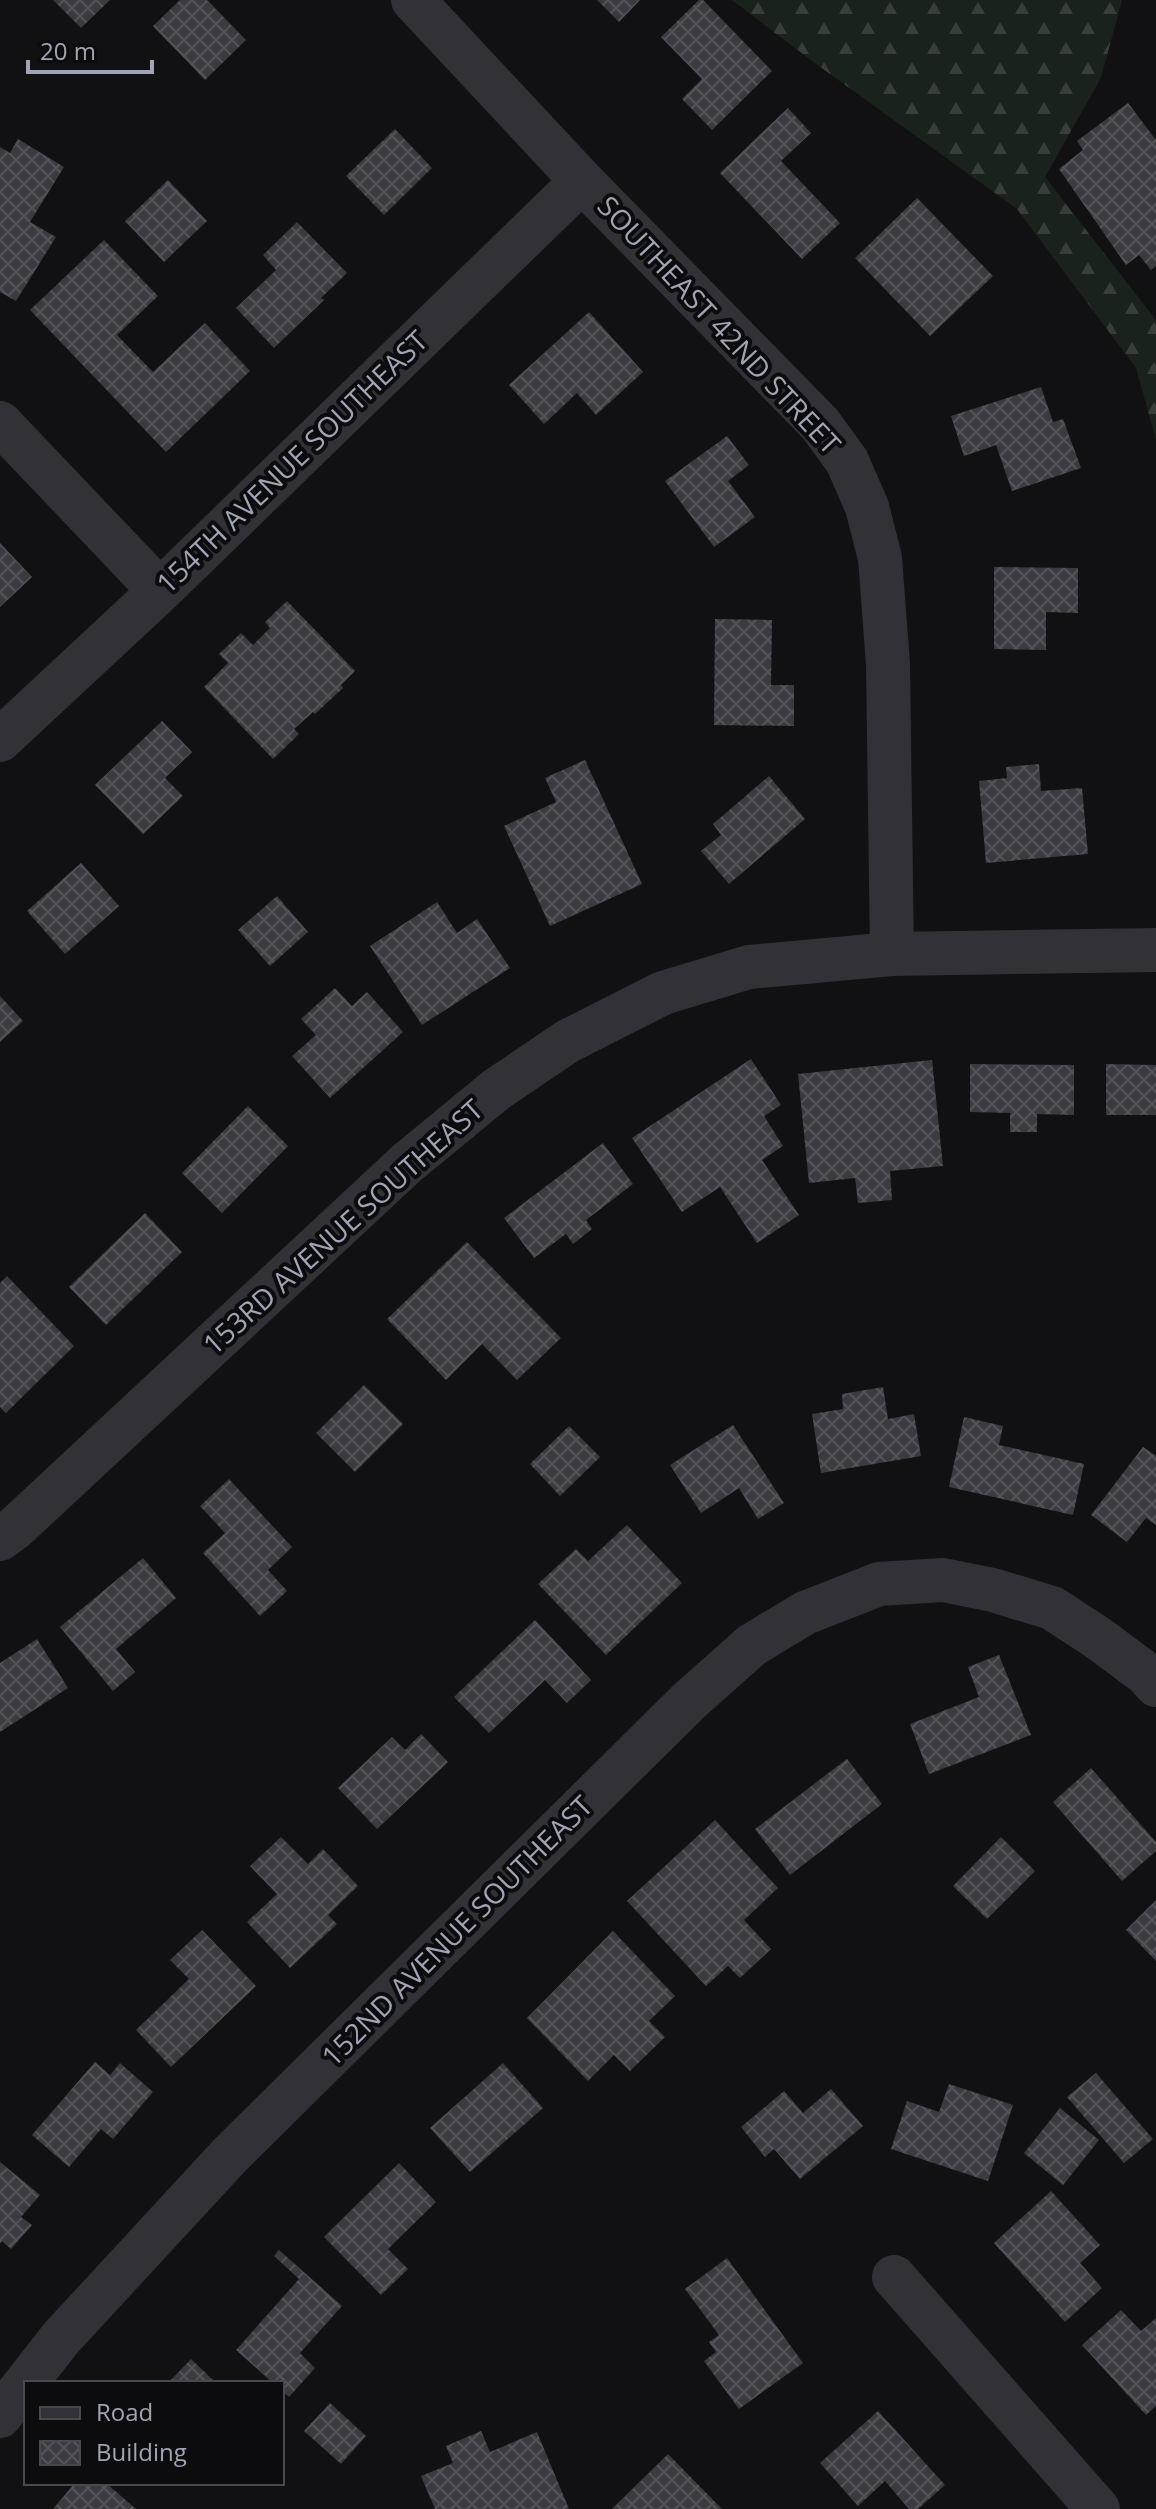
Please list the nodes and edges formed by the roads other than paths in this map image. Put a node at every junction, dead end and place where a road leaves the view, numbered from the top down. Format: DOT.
graph roads {
  1 [pos="413,0"];
  2 [pos="582,181"];
  3 [pos="0,423"];
  4 [pos="160,591"];
  5 [pos="0,740"];
  6 [pos="1156,950"];
  7 [pos="892,954"];
  8 [pos="0,1539"];
  9 [pos="1156,1685"];
  10 [pos="894,2277"];
  11 [pos="27,2381"];
  12 [pos="24,2385"];
  13 [pos="0,2416"];
  14 [pos="1098,2509"];
  1 -- 2 [label="street, SOUTHEAST 42ND STREET"];
  2 -- 4 [label="street, 154TH AVENUE SOUTHEAST"];
  2 -- 7 [label="street, SOUTHEAST 42ND STREET"];
  3 -- 4 [label="street"];
  4 -- 5 [label="street, 154TH AVENUE SOUTHEAST"];
  6 -- 7 [label="street, 153RD AVENUE SOUTHEAST"];
  7 -- 8 [label="street, 153RD AVENUE SOUTHEAST"];
  9 -- 11 [label="street, 152ND AVENUE SOUTHEAST"];
  10 -- 14 [label="street"];
  12 -- 13 [label="street, 152ND AVENUE SOUTHEAST"];
}
